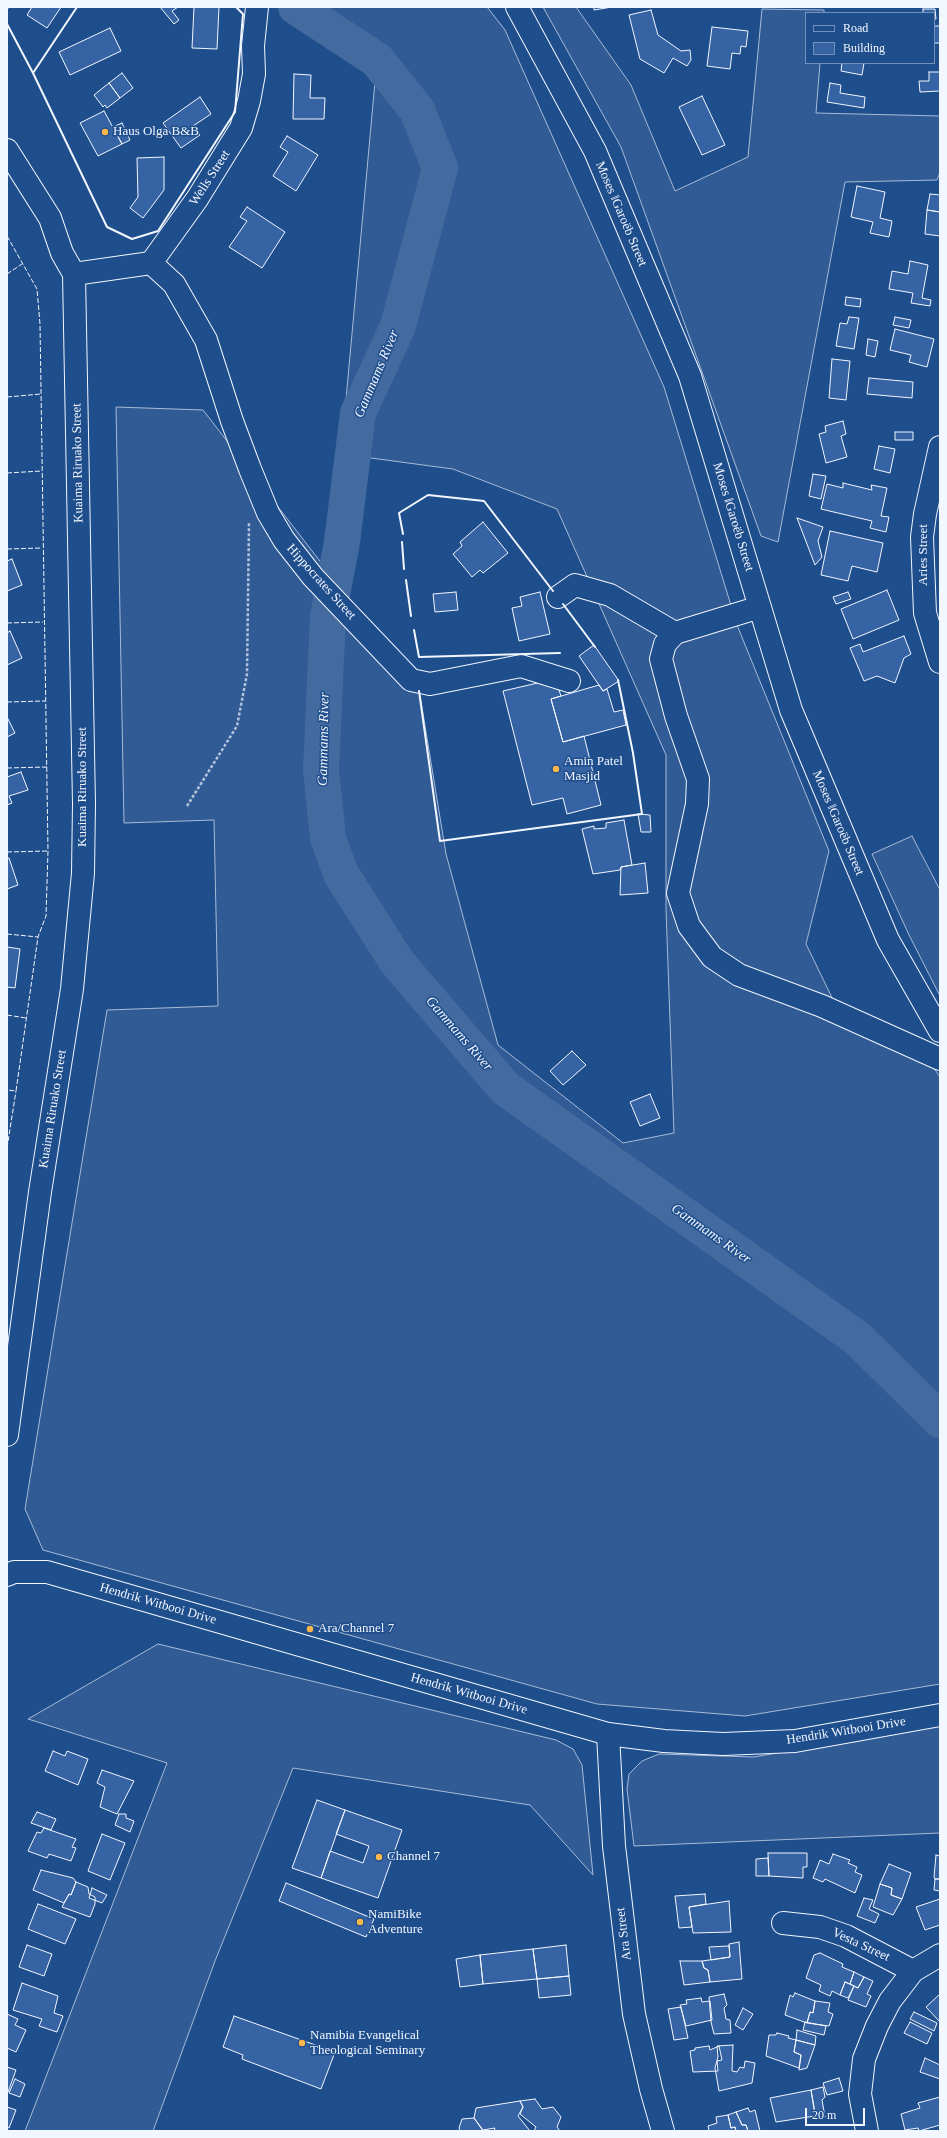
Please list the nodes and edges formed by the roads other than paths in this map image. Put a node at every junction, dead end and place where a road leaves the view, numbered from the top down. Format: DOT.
graph roads {
  1 [pos="257,7"];
  2 [pos="517,7"];
  3 [pos="7,150"];
  4 [pos="151,263"];
  5 [pos="74,274"];
  6 [pos="940,447"];
  7 [pos="931,575"];
  8 [pos="558,598"];
  9 [pos="760,607"];
  10 [pos="675,633"];
  11 [pos="940,662"];
  12 [pos="569,681"];
  13 [pos="940,1031"];
  14 [pos="940,1058"];
  15 [pos="7,1435"];
  16 [pos="7,1575"];
  17 [pos="940,1715"];
  18 [pos="608,1734"];
  19 [pos="783,1923"];
  20 [pos="940,1955"];
  21 [pos="912,1971"];
  22 [pos="663,2131"];
  23 [pos="867,2131"];
  1 -- 4 [label="street, Wells Street"];
  2 -- 9 [label="street, Moses ǁGaroëb Street"];
  3 -- 5 [label="street, Kuaima Riruako Street"];
  4 -- 5 [label="street"];
  4 -- 12 [label="street, Hippocrates Street"];
  5 -- 15 [label="street, Kuaima Riruako Street"];
  6 -- 7 [label="street, Aries Street"];
  7 -- 11 [label="street, Aries Street"];
  8 -- 10 [label="street"];
  9 -- 10 [label="street"];
  9 -- 13 [label="street, Moses ǁGaroëb Street"];
  10 -- 14 [label="street"];
  16 -- 18 [label="street, Hendrik Witbooi Drive"];
  17 -- 18 [label="street, Hendrik Witbooi Drive"];
  18 -- 22 [label="street, Ara Street"];
  19 -- 21 [label="street, Vesta Street"];
  20 -- 21 [label="street"];
  21 -- 23 [label="street"];
}
